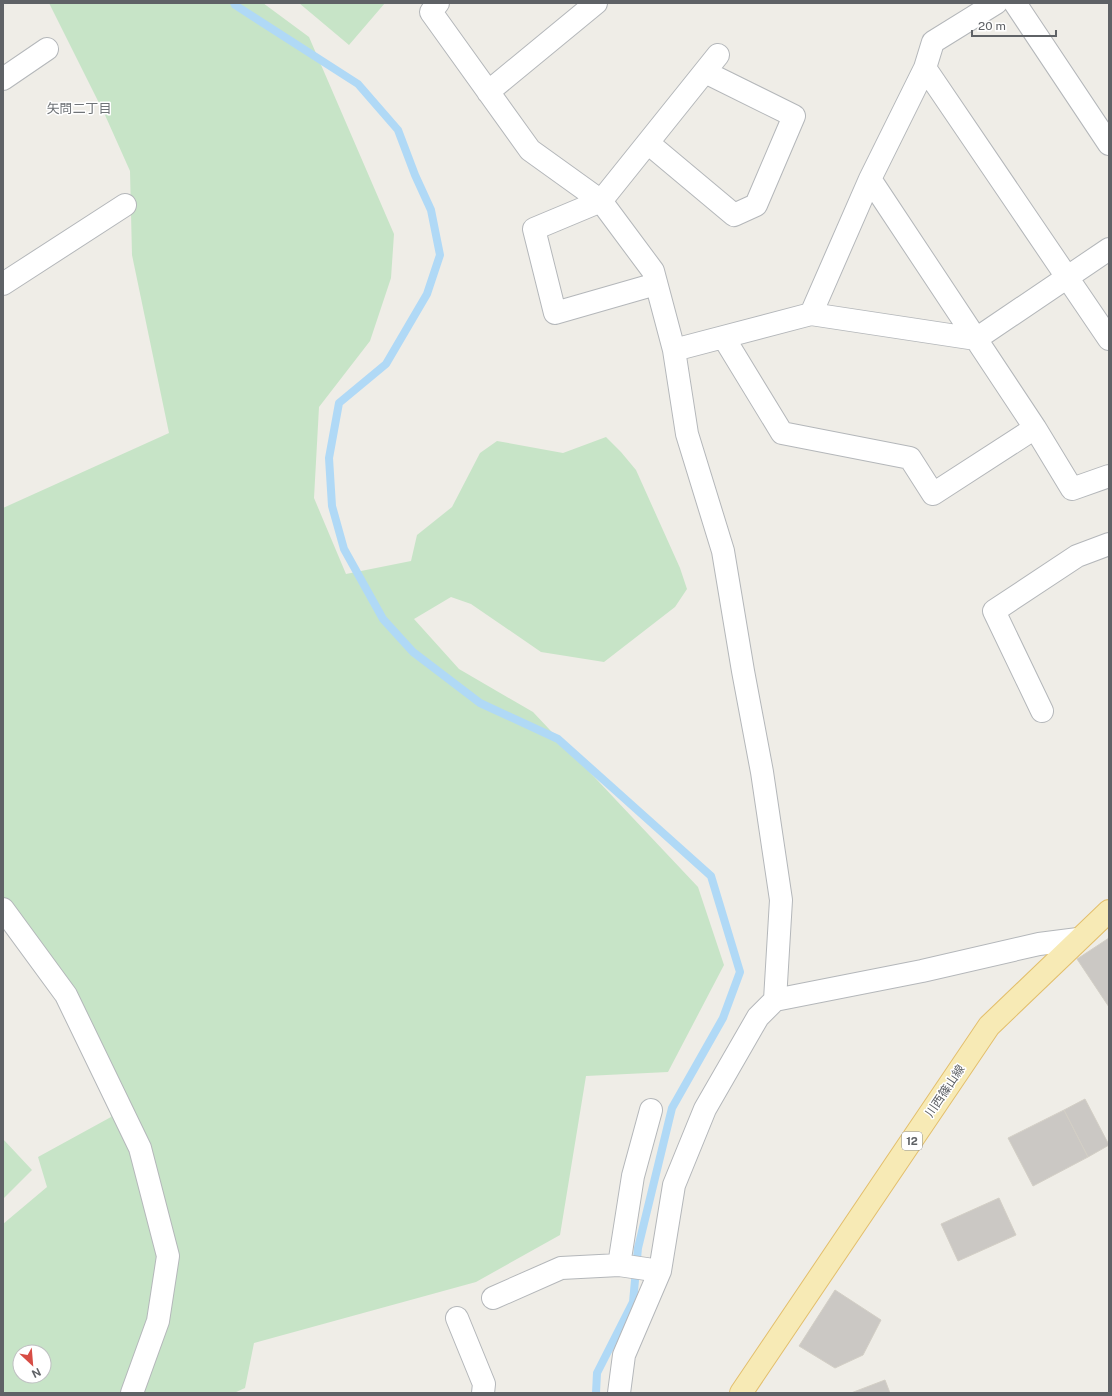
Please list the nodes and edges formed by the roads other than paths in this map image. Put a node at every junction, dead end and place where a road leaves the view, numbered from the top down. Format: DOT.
graph roads {
  1 [pos="596,3"];
  2 [pos="996,3"];
  3 [pos="1015,3"];
  4 [pos="430,6"];
  5 [pos="47,49"];
  6 [pos="925,68"];
  7 [pos="3,79"];
  8 [pos="488,92"];
  9 [pos="648,143"];
  10 [pos="1109,144"];
  11 [pos="870,179"];
  12 [pos="601,201"];
  13 [pos="125,205"];
  14 [pos="1109,249"];
  15 [pos="1066,278"];
  16 [pos="3,284"];
  17 [pos="656,284"];
  18 [pos="811,314"];
  19 [pos="724,338"];
  20 [pos="1109,339"];
  21 [pos="976,340"];
  22 [pos="674,350"];
  23 [pos="1035,428"];
  24 [pos="1109,476"];
  25 [pos="1109,544"];
  26 [pos="1042,711"];
  27 [pos="3,909"];
  28 [pos="1109,911"];
  29 [pos="1078,939"];
  30 [pos="775,1000"];
  31 [pos="651,1110"];
  32 [pos="619,1265"];
  33 [pos="660,1271"];
  34 [pos="493,1298"];
  35 [pos="457,1318"];
  36 [pos="132,1393"];
  37 [pos="483,1393"];
  38 [pos="619,1393"];
  39 [pos="741,1393"];
  1 -- 8 [label="street"];
  2 -- 6 [label="street"];
  3 -- 10 [label="street"];
  4 -- 8 [label="street"];
  5 -- 7 [label="street"];
  6 -- 11 [label="street"];
  6 -- 15 [label="street"];
  8 -- 12 [label="street"];
  9 -- 9 [label="street"];
  9 -- 12 [label="street"];
  11 -- 18 [label="street"];
  11 -- 21 [label="street"];
  12 -- 17 [label="street"];
  12 -- 17 [label="street"];
  13 -- 16 [label="street"];
  14 -- 15 [label="street"];
  15 -- 20 [label="street"];
  15 -- 21 [label="street"];
  17 -- 22 [label="street"];
  18 -- 19 [label="street"];
  18 -- 21 [label="street"];
  19 -- 22 [label="street"];
  19 -- 23 [label="street"];
  21 -- 23 [label="street"];
  22 -- 30 [label="street"];
  23 -- 24 [label="street"];
  25 -- 26 [label="street"];
  27 -- 36 [label="street"];
  28 -- 29 [label="main road, 川西篠山線 / 12"];
  29 -- 30 [label="street"];
  29 -- 39 [label="main road, 川西篠山線 / 12"];
  30 -- 33 [label="street"];
  31 -- 32 [label="street"];
  32 -- 33 [label="street"];
  32 -- 34 [label="street"];
  33 -- 38 [label="street"];
  35 -- 37 [label="street"];
}
